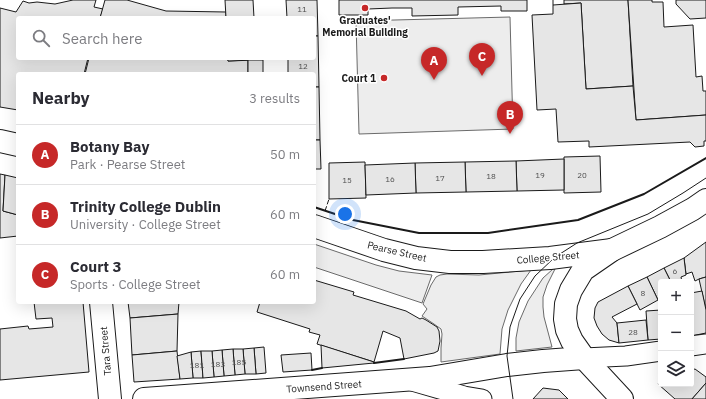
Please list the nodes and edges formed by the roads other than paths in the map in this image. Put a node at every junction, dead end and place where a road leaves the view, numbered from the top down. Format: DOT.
graph roads {
  1 [pos="0,141"];
  2 [pos="16,145"];
  3 [pos="706,200"];
  4 [pos="316,227"];
  5 [pos="612,250"];
  6 [pos="483,262"];
  7 [pos="102,304"];
  8 [pos="706,344"];
  9 [pos="694,346"];
  10 [pos="658,351"];
  11 [pos="584,358"];
  12 [pos="408,380"];
  13 [pos="110,399"];
  14 [pos="144,399"];
  15 [pos="482,399"];
  16 [pos="622,399"];
  1 -- 2 [label="main road"];
  3 -- 5 [label="main road, College Street"];
  4 -- 6 [label="main road, Pearse Street"];
  5 -- 6 [label="main road, College Street"];
  5 -- 11 [label="main road, College Street"];
  7 -- 13 [label="main road, Tara Street"];
  8 -- 9 [label="street"];
  10 -- 11 [label="street"];
  11 -- 12 [label="main road, Townsend Street"];
  11 -- 16 [label="main road, College Street"];
  12 -- 14 [label="main road, Townsend Street"];
  12 -- 15 [label="street, Townsend Street"];
}
